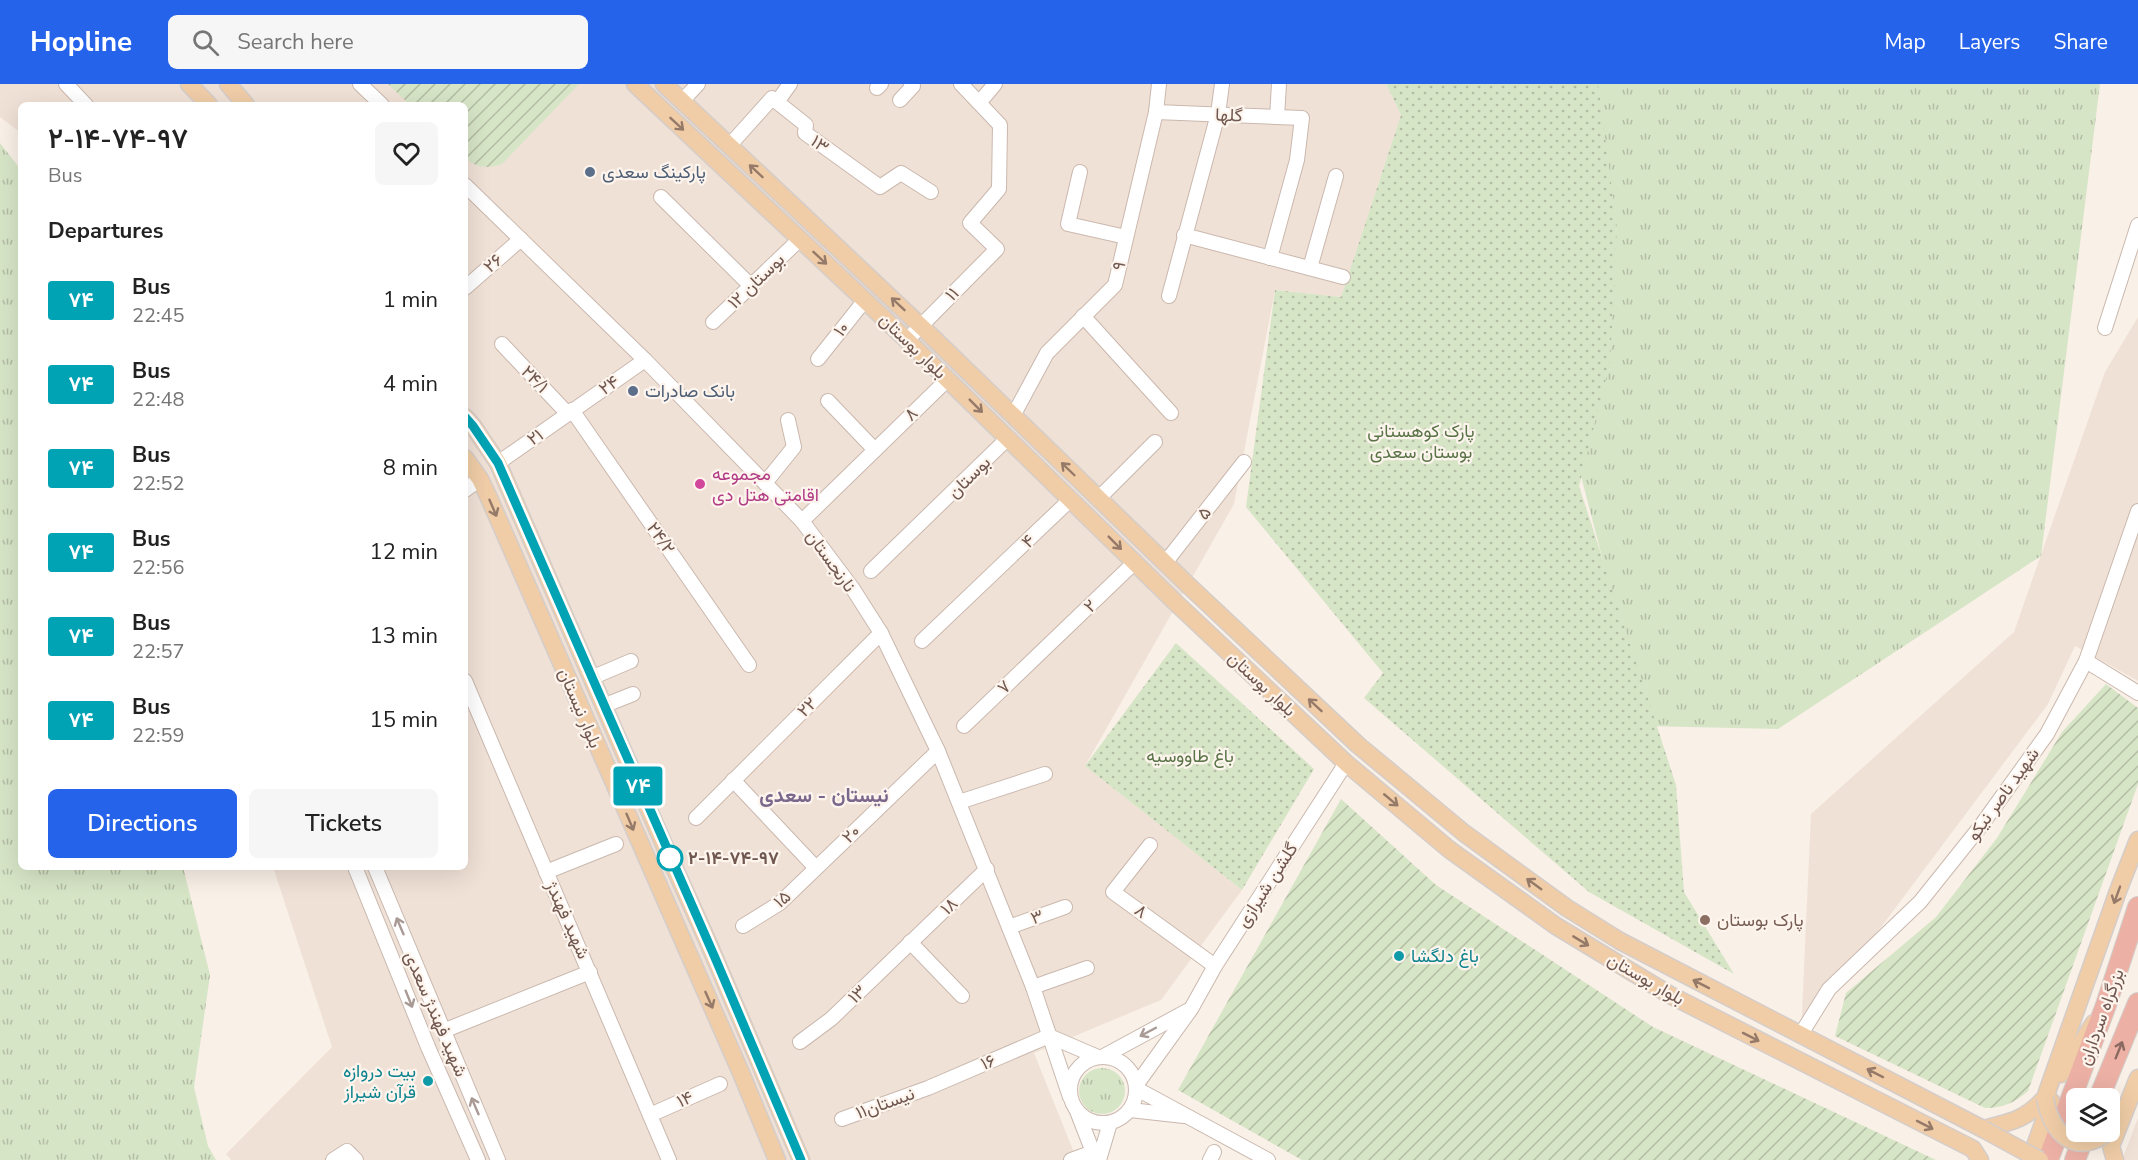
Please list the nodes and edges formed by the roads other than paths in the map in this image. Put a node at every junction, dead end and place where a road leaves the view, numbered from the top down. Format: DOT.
graph roads {
  1 [pos="66,84"];
  2 [pos="189,84"];
  3 [pos="228,84"];
  4 [pos="360,84"];
  5 [pos="635,84"];
  6 [pos="664,84"];
  7 [pos="698,84"];
  8 [pos="790,84"];
  9 [pos="911,84"];
  10 [pos="961,84"];
  11 [pos="995,84"];
  12 [pos="1159,84"];
  13 [pos="1222,84"];
  14 [pos="1279,84"];
  15 [pos="900,100"];
  16 [pos="681,101"];
  17 [pos="83,102"];
  18 [pos="202,102"];
  19 [pos="243,102"];
  20 [pos="379,102"];
  21 [pos="777,102"];
  22 [pos="980,103"];
  23 [pos="1156,112"];
  24 [pos="1218,114"];
  25 [pos="1277,117"];
  26 [pos="729,146"];
  27 [pos="1080,172"];
  28 [pos="1336,176"];
  29 [pos="468,188"];
  30 [pos="931,192"];
  31 [pos="661,197"];
  32 [pos="2138,225"];
  33 [pos="1184,235"];
  34 [pos="1126,237"];
  35 [pos="520,239"];
  36 [pos="800,239"];
  37 [pos="1270,258"];
  38 [pos="1310,268"];
  39 [pos="1343,277"];
  40 [pos="468,285"];
  41 [pos="751,286"];
  42 [pos="1169,296"];
  43 [pos="865,300"];
  44 [pos="1083,316"];
  45 [pos="713,322"];
  46 [pos="920,325"];
  47 [pos="2105,328"];
  48 [pos="907,340"];
  49 [pos="502,344"];
  50 [pos="818,359"];
  51 [pos="645,360"];
  52 [pos="948,379"];
  53 [pos="828,401"];
  54 [pos="570,412"];
  55 [pos="1171,413"];
  56 [pos="1013,416"];
  57 [pos="468,420"];
  58 [pos="788,420"];
  59 [pos="1008,438"];
  60 [pos="1155,442"];
  61 [pos="875,450"];
  62 [pos="468,462"];
  63 [pos="1244,462"];
  64 [pos="498,463"];
  65 [pos="480,479"];
  66 [pos="765,483"];
  67 [pos="468,488"];
  68 [pos="1071,499"];
  69 [pos="1098,499"];
  70 [pos="2138,511"];
  71 [pos="802,521"];
  72 [pos="1135,562"];
  73 [pos="1165,563"];
  74 [pos="871,571"];
  75 [pos="1188,585"];
  76 [pos="1175,602"];
  77 [pos="881,633"];
  78 [pos="922,641"];
  79 [pos="1045,649"];
  80 [pos="2086,661"];
  81 [pos="631,662"];
  82 [pos="749,665"];
  83 [pos="591,678"];
  84 [pos="468,688"];
  85 [pos="2138,693"];
  86 [pos="633,694"];
  87 [pos="603,706"];
  88 [pos="964,726"];
  89 [pos="1358,745"];
  90 [pos="938,751"];
  91 [pos="1346,763"];
  92 [pos="1045,774"];
  93 [pos="733,780"];
  94 [pos="959,802"];
  95 [pos="696,818"];
  96 [pos="2138,840"];
  97 [pos="616,844"];
  98 [pos="1149,845"];
  99 [pos="816,868"];
  100 [pos="987,869"];
  101 [pos="356,870"];
  102 [pos="376,870"];
  103 [pos="546,872"];
  104 [pos="1065,907"];
  105 [pos="2138,907"];
  106 [pos="1567,908"];
  107 [pos="744,926"];
  108 [pos="1556,926"];
  109 [pos="1009,927"];
  110 [pos="910,942"];
  111 [pos="1215,966"];
  112 [pos="1087,968"];
  113 [pos="590,972"];
  114 [pos="1033,987"];
  115 [pos="962,996"];
  116 [pos="2138,1003"];
  117 [pos="2106,1005"];
  118 [pos="1191,1009"];
  119 [pos="443,1031"];
  120 [pos="1801,1034"];
  121 [pos="1049,1036"];
  122 [pos="800,1042"];
  123 [pos="1101,1056"];
  124 [pos="2138,1078"];
  125 [pos="720,1084"];
  126 [pos="1137,1086"];
  127 [pos="928,1088"];
  128 [pos="2103,1088"];
  129 [pos="2045,1098"];
  130 [pos="1073,1103"];
  131 [pos="1130,1110"];
  132 [pos="2125,1111"];
  133 [pos="650,1115"];
  134 [pos="1192,1117"];
  135 [pos="2120,1117"];
  136 [pos="842,1119"];
  137 [pos="1110,1123"];
  138 [pos="1983,1129"];
  139 [pos="2066,1138"];
  140 [pos="2082,1142"];
  141 [pos="351,1156"];
  142 [pos="1096,1157"];
  143 [pos="333,1160"];
  144 [pos="478,1160"];
  145 [pos="498,1160"];
  146 [pos="669,1160"];
  147 [pos="777,1160"];
  148 [pos="801,1160"];
  149 [pos="1071,1160"];
  150 [pos="1268,1160"];
  151 [pos="1980,1160"];
  152 [pos="2030,1160"];
  153 [pos="2040,1160"];
  154 [pos="2048,1160"];
  155 [pos="2075,1160"];
  156 [pos="2115,1160"];
  1 -- 17 [label="street"];
  2 -- 18 [label="main road"];
  3 -- 19 [label="main road"];
  4 -- 20 [label="street"];
  5 -- 36 [label="main road, بلوار بوستان, one-way"];
  6 -- 16 [label="main road, بلوار بوستان"];
  7 -- 16 [label="street"];
  8 -- 21 [label="street"];
  9 -- 15 [label="street"];
  10 -- 22 [label="street"];
  11 -- 22 [label="street"];
  12 -- 23 [label="street, ۹"];
  13 -- 24 [label="street"];
  14 -- 25 [label="street"];
  16 -- 26 [label="main road, بلوار بوستان"];
  21 -- 26 [label="street"];
  21 -- 30 [label="street, ۱۳"];
  22 -- 46 [label="street, ۱۱"];
  23 -- 24 [label="street, گلها"];
  23 -- 34 [label="street, ۹"];
  24 -- 25 [label="street, گلها"];
  24 -- 33 [label="street"];
  25 -- 37 [label="street, گلها"];
  46 -- 26 [label="main road, بلوار بوستان, one-way"];
  27 -- 34 [label="street"];
  28 -- 38 [label="street"];
  29 -- 35 [label="street, نارنجستان"];
  31 -- 41 [label="street"];
  32 -- 47 [label="street"];
  33 -- 37 [label="street"];
  33 -- 42 [label="street"];
  34 -- 44 [label="street, ۹"];
  35 -- 40 [label="street, ۲۶"];
  35 -- 51 [label="street, نارنجستان"];
  36 -- 41 [label="street, بوستان ۱۲"];
  36 -- 43 [label="main road, بلوار بوستان, one-way"];
  37 -- 38 [label="street"];
  38 -- 39 [label="street"];
  41 -- 45 [label="street, بوستان ۱۲"];
  43 -- 48 [label="main road, بلوار بوستان"];
  43 -- 50 [label="street, ۱۰"];
  44 -- 55 [label="street"];
  44 -- 56 [label="street, ۹"];
  46 -- 48 [label="street, ۱۱"];
  46 -- 56 [label="main road, بلوار بوستان"];
  48 -- 52 [label="main road, بلوار بوستان"];
  49 -- 54 [label="street, ۲۴/۱"];
  51 -- 54 [label="street, ۲۴"];
  51 -- 66 [label="street, نارنجستان"];
  52 -- 59 [label="main road, بلوار بوستان, one-way"];
  52 -- 61 [label="street, ۸"];
  53 -- 61 [label="street"];
  54 -- 64 [label="street, ۲۱"];
  54 -- 82 [label="street, ۲۴/۲"];
  69 -- 56 [label="main road, بلوار بوستان, one-way"];
  57 -- 64 [label="main road, بلوار نیستان"];
  58 -- 66 [label="street"];
  59 -- 68 [label="main road, بلوار بوستان"];
  59 -- 74 [label="street, بوستان"];
  60 -- 69 [label="street"];
  61 -- 71 [label="street"];
  62 -- 65 [label="main road, بلوار نیستان"];
  63 -- 73 [label="street, ۵"];
  64 -- 83 [label="main road, بلوار نیستان"];
  65 -- 67 [label="street"];
  65 -- 147 [label="main road, بلوار نیستان, one-way"];
  66 -- 71 [label="street, نارنجستان"];
  68 -- 72 [label="main road, بلوار بوستان, one-way"];
  68 -- 78 [label="street, ۴"];
  69 -- 73 [label="main road, بلوار بوستان"];
  70 -- 80 [label="street, شهید ناصر نیکو"];
  71 -- 77 [label="street, نارنجستان"];
  72 -- 76 [label="main road, بلوار بوستان"];
  72 -- 79 [label="street, ۲"];
  73 -- 75 [label="main road, بلوار بوستان"];
  75 -- 76 [label="main road"];
  89 -- 75 [label="main road, بلوار بوستان, one-way"];
  76 -- 91 [label="main road, بلوار بوستان"];
  77 -- 90 [label="street, نارنجستان"];
  77 -- 93 [label="street, ۲۲"];
  79 -- 88 [label="street, ۷"];
  80 -- 85 [label="street"];
  80 -- 120 [label="street, شهید ناصر نیکو"];
  81 -- 83 [label="street"];
  83 -- 87 [label="main road, بلوار نیستان"];
  84 -- 103 [label="street, شهید فهندژ"];
  86 -- 87 [label="street"];
  87 -- 148 [label="main road, بلوار نیستان"];
  89 -- 91 [label="main road"];
  106 -- 89 [label="main road, بلوار بوستان, one-way"];
  90 -- 94 [label="street, نارنجستان"];
  90 -- 99 [label="street, ۲۰"];
  91 -- 108 [label="main road, بلوار بوستان, one-way"];
  91 -- 111 [label="street, گلشن شیرازی"];
  92 -- 94 [label="street"];
  93 -- 95 [label="street, ۲۲"];
  93 -- 99 [label="street"];
  94 -- 100 [label="street, نارنجستان"];
  96 -- 129 [label="main road, one-way"];
  97 -- 103 [label="street"];
  98 -- 111 [label="street, ۸"];
  99 -- 107 [label="street, ۱۵"];
  100 -- 109 [label="street, نارنجستان"];
  100 -- 110 [label="street, ۱۸"];
  101 -- 144 [label="street, شهید فهندژ سعدی, one-way"];
  119 -- 102 [label="street, شهید فهندژ سعدی, one-way"];
  103 -- 113 [label="street, شهید فهندژ"];
  104 -- 109 [label="street, ۳"];
  105 -- 117 [label="highway, بزرگراه سرداران"];
  106 -- 108 [label="main road"];
  120 -- 106 [label="main road, بلوار بوستان, one-way"];
  108 -- 151 [label="main road, بلوار بوستان, one-way"];
  109 -- 114 [label="street, نارنجستان"];
  110 -- 115 [label="street"];
  110 -- 122 [label="street, ۱۳"];
  111 -- 118 [label="street, گلشن شیرازی"];
  112 -- 114 [label="street"];
  113 -- 119 [label="street"];
  113 -- 133 [label="street, شهید فهندژ"];
  114 -- 121 [label="street, نارنجستان"];
  128 -- 116 [label="highway, بزرگراه سرداران, one-way"];
  117 -- 152 [label="main road"];
  117 -- 154 [label="highway, بزرگراه سرداران"];
  118 -- 123 [label="street, one-way"];
  118 -- 126 [label="street, گلشن شیرازی"];
  145 -- 119 [label="street, شهید فهندژ سعدی, one-way"];
  138 -- 120 [label="main road, بلوار بوستان, one-way"];
  121 -- 123 [label="street"];
  121 -- 127 [label="street, ۱۶"];
  121 -- 130 [label="street, نارنجستان"];
  123 -- 126 [label="street"];
  123 -- 130 [label="street"];
  124 -- 132 [label="main road"];
  125 -- 133 [label="street, ۱۴"];
  126 -- 131 [label="street"];
  126 -- 134 [label="street"];
  127 -- 136 [label="street, ۱۱نیستان"];
  129 -- 138 [label="main road"];
  129 -- 139 [label="main road, bridge"];
  130 -- 137 [label="street"];
  130 -- 142 [label="street"];
  131 -- 134 [label="street"];
  131 -- 137 [label="street"];
  132 -- 135 [label="main road"];
  132 -- 156 [label="main road"];
  133 -- 146 [label="street, شهید فهندژ"];
  134 -- 150 [label="street"];
  137 -- 142 [label="street"];
  138 -- 153 [label="main road, بلوار بوستان, bridge"];
  140 -- 155 [label="highway"];
  141 -- 143 [label="street"];
  142 -- 149 [label="street"];
}
